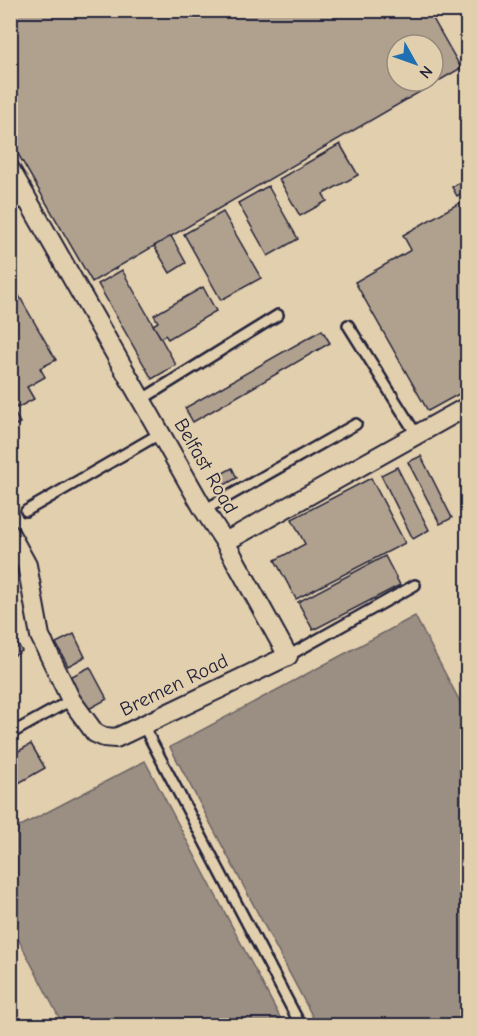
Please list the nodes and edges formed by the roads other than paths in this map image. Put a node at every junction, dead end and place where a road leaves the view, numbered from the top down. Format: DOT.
graph roads {
  1 [pos="10,169"];
  2 [pos="29,201"];
  3 [pos="10,205"];
  4 [pos="278,315"];
  5 [pos="348,325"];
  6 [pos="141,400"];
  7 [pos="468,406"];
  8 [pos="356,424"];
  9 [pos="161,433"];
  10 [pos="416,434"];
  11 [pos="204,510"];
  12 [pos="26,511"];
  13 [pos="10,534"];
  14 [pos="225,542"];
  15 [pos="415,585"];
  16 [pos="288,656"];
  17 [pos="71,700"];
  18 [pos="143,724"];
  19 [pos="10,734"];
  20 [pos="301,1026"];
  1 -- 2 [label="street, Belfast Road"];
  2 -- 3 [label="lane"];
  2 -- 6 [label="street, Belfast Road"];
  4 -- 6 [label="lane"];
  5 -- 10 [label="lane"];
  6 -- 9 [label="street, Belfast Road"];
  7 -- 10 [label="street, Belfast Road"];
  8 -- 11 [label="lane"];
  9 -- 11 [label="street, Belfast Road"];
  9 -- 12 [label="lane"];
  10 -- 14 [label="street, Belfast Road"];
  11 -- 14 [label="street, Belfast Road"];
  13 -- 17 [label="street, Bremen Road"];
  14 -- 16 [label="street"];
  15 -- 16 [label="lane"];
  16 -- 18 [label="street, Bremen Road"];
  17 -- 18 [label="street, Bremen Road"];
  17 -- 19 [label="lane"];
  18 -- 20 [label="lane"];
}
